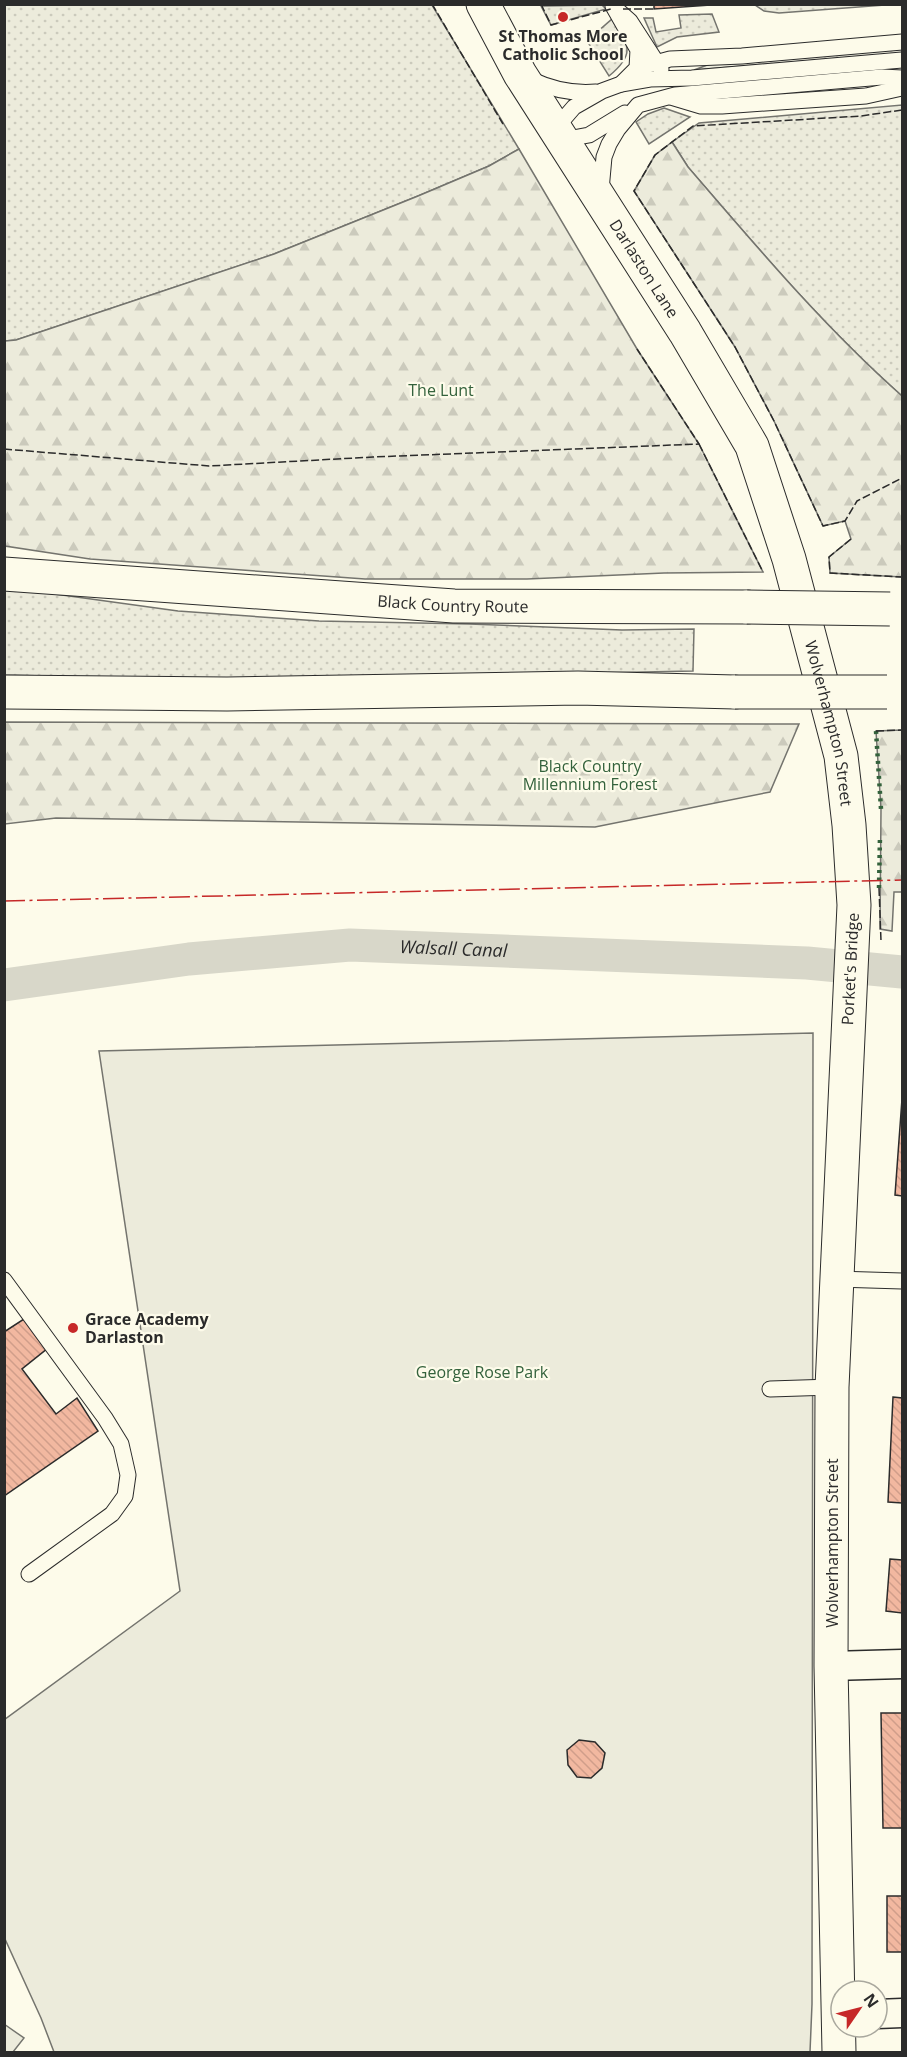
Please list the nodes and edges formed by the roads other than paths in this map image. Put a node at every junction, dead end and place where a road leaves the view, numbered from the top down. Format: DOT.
graph roads {
  1 [pos="483,4"];
  2 [pos="903,42"];
  3 [pos="903,60"];
  4 [pos="656,62"];
  5 [pos="637,68"];
  6 [pos="520,74"];
  7 [pos="903,78"];
  8 [pos="668,79"];
  9 [pos="621,84"];
  10 [pos="903,88"];
  11 [pos="602,91"];
  12 [pos="669,96"];
  13 [pos="638,105"];
  14 [pos="559,134"];
  15 [pos="602,202"];
  16 [pos="784,543"];
  17 [pos="4,574"];
  18 [pos="896,609"];
  19 [pos="4,692"];
  20 [pos="895,692"];
  21 [pos="854,905"];
  22 [pos="847,1034"];
  23 [pos="836,1279"];
  24 [pos="4,1280"];
  25 [pos="903,1281"];
  26 [pos="832,1387"];
  27 [pos="770,1389"];
  28 [pos="29,1574"];
  29 [pos="903,1664"];
  30 [pos="831,1666"];
  31 [pos="839,1979"];
  1 -- 6 [label="main road, Darlaston Lane"];
  2 -- 4 [label="lane"];
  3 -- 8 [label="lane"];
  4 -- 5 [label="lane"];
  4 -- 5 [label="lane"];
  4 -- 8 [label="lane"];
  5 -- 9 [label="lane"];
  6 -- 11 [label="lane"];
  6 -- 14 [label="main road, Darlaston Lane"];
  7 -- 12 [label="lane"];
  8 -- 9 [label="lane"];
  9 -- 11 [label="lane"];
  10 -- 12 [label="lane"];
  11 -- 14 [label="lane"];
  12 -- 13 [label="lane"];
  13 -- 14 [label="lane"];
  13 -- 15 [label="lane"];
  14 -- 15 [label="main road, Darlaston Lane"];
  15 -- 16 [label="main road, Darlaston Lane"];
  16 -- 21 [label="main road, Wolverhampton Street"];
  17 -- 18 [label="main road, Black Country Route, bridge"];
  19 -- 20 [label="main road, bridge"];
  21 -- 22 [label="main road, Porket's Bridge"];
  22 -- 23 [label="main road, Wolverhampton Street"];
  23 -- 25 [label="lane"];
  23 -- 26 [label="main road, Wolverhampton Street"];
  24 -- 28 [label="lane"];
  26 -- 27 [label="lane"];
  26 -- 30 [label="main road, Wolverhampton Street"];
  29 -- 30 [label="street"];
  30 -- 31 [label="main road, Wolverhampton Street"];
}
